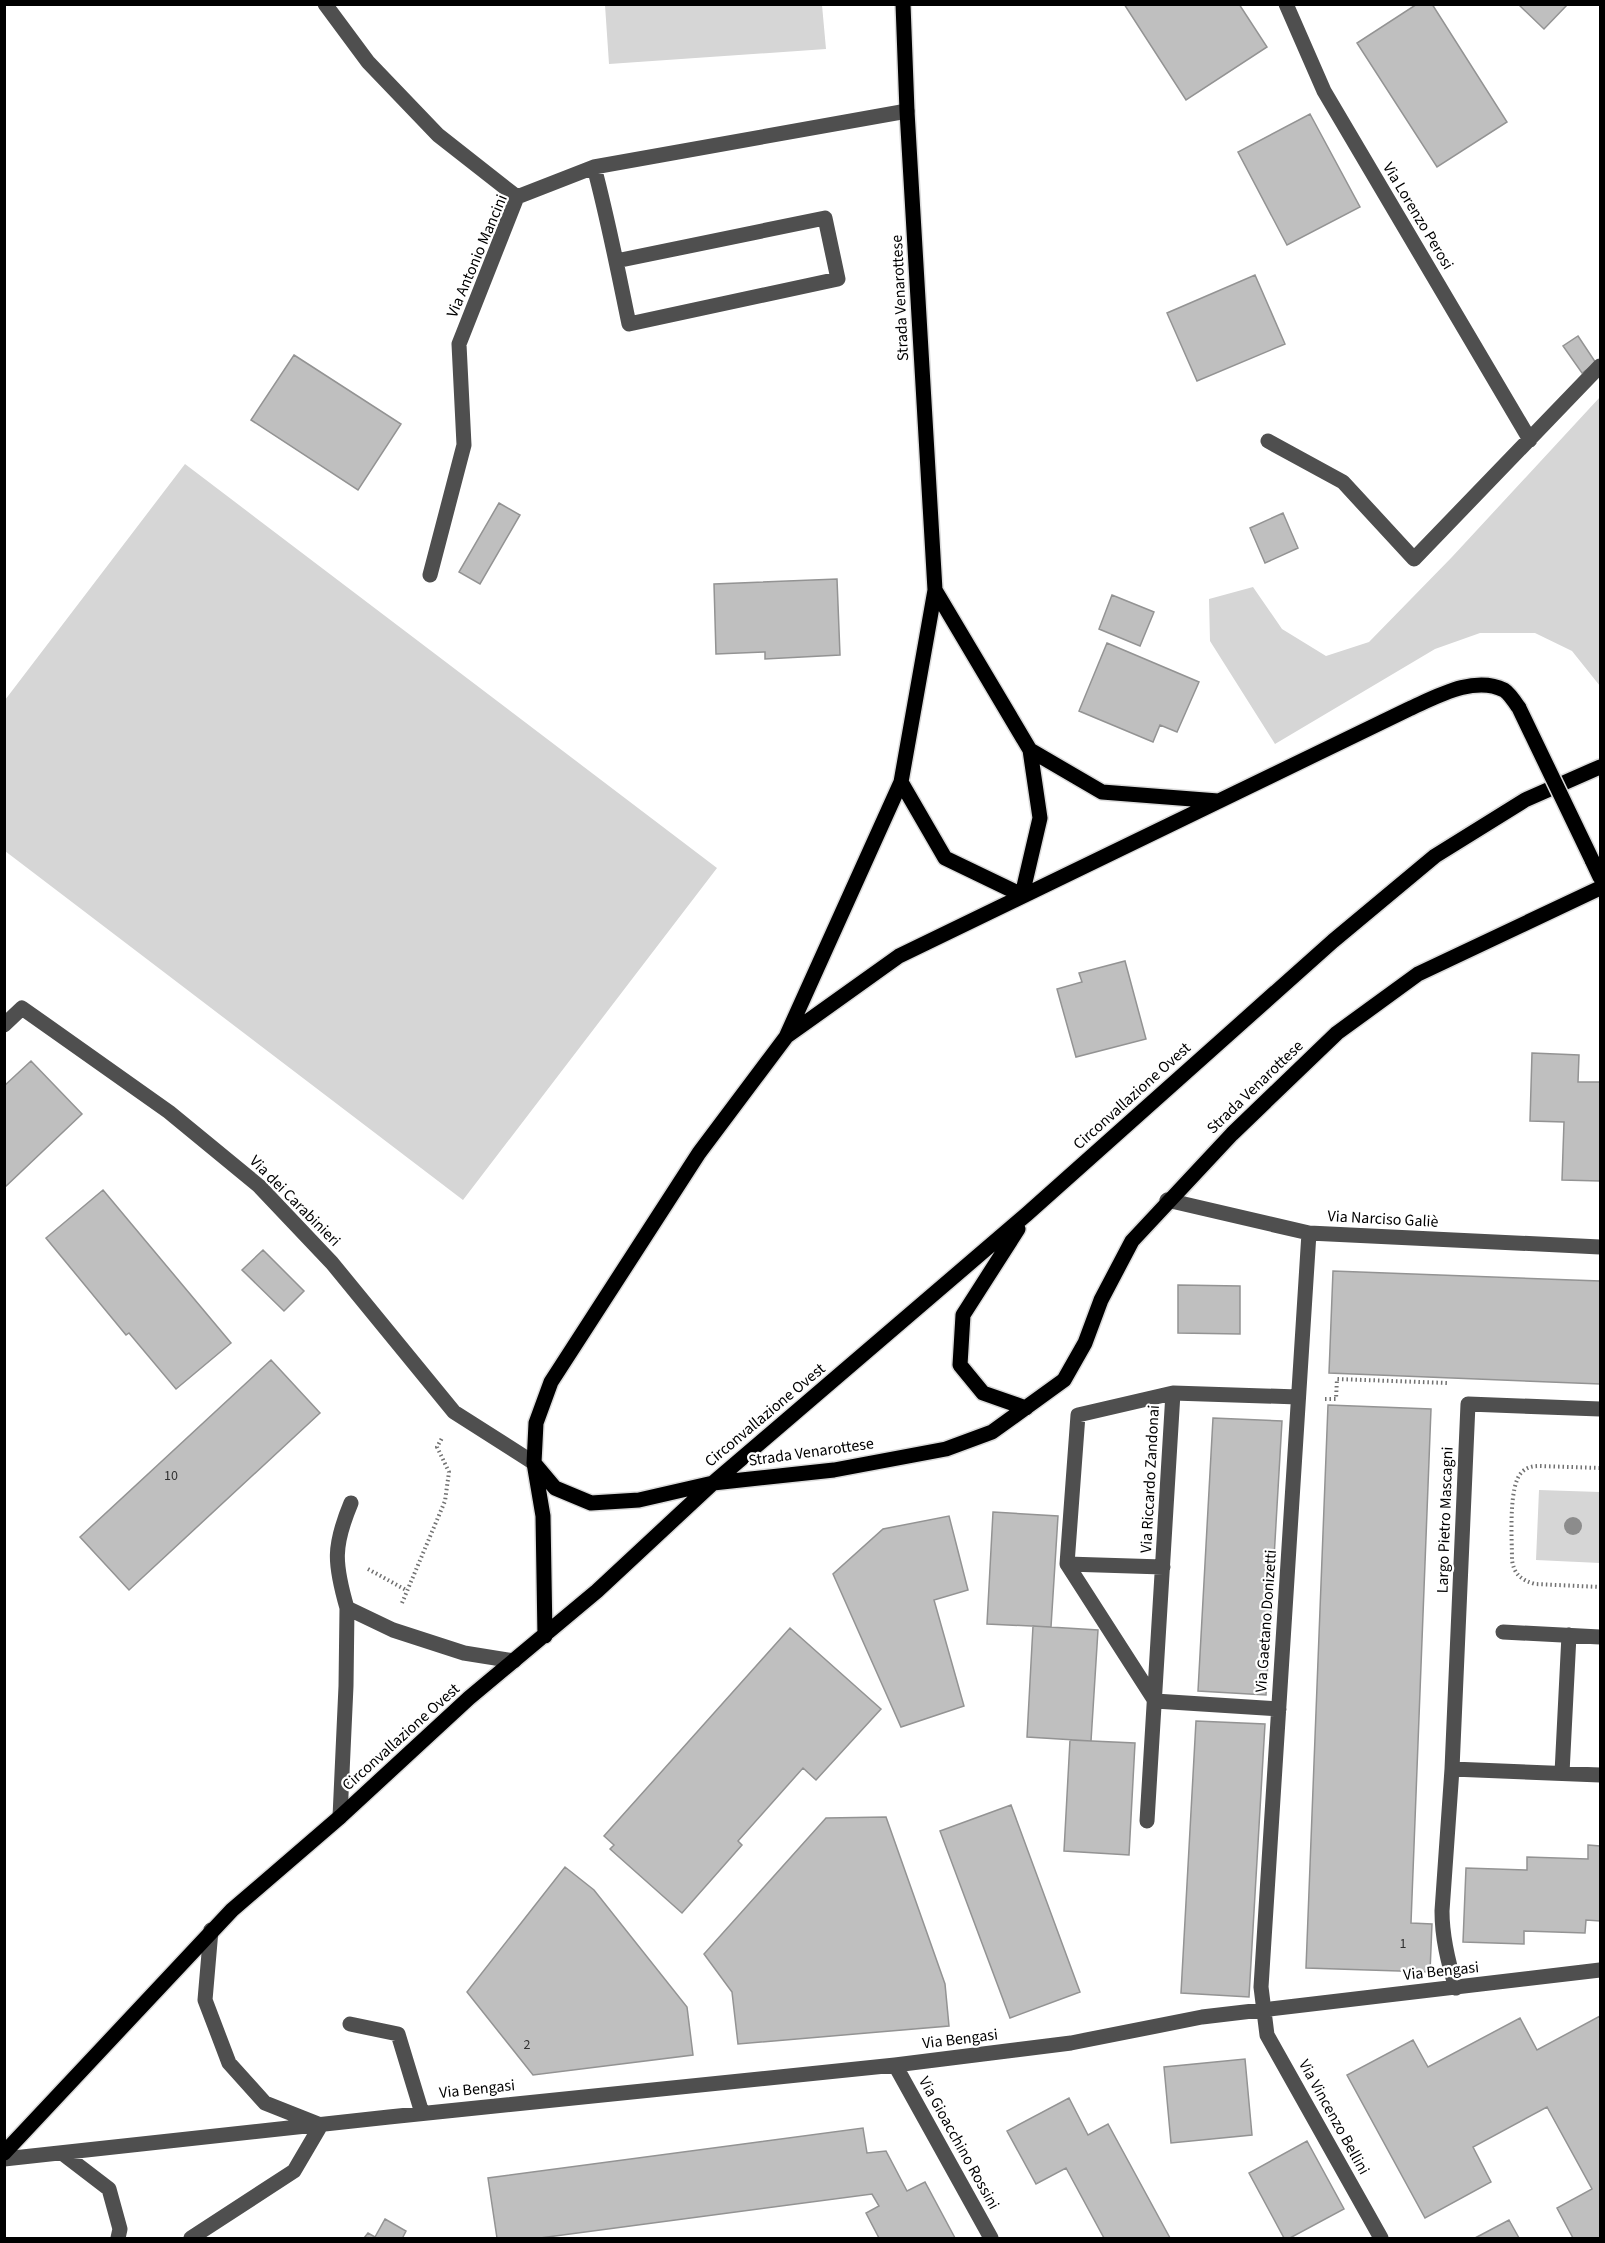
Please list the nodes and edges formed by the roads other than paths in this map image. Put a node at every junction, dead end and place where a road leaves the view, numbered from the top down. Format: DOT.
graph roads {
  1 [pos="326,4"];
  2 [pos="903,4"];
  3 [pos="1286,4"];
  4 [pos="907,111"];
  5 [pos="594,167"];
  6 [pos="518,197"];
  7 [pos="616,261"];
  8 [pos="1600,366"];
  9 [pos="1530,440"];
  10 [pos="1268,441"];
  11 [pos="430,575"];
  12 [pos="934,590"];
  13 [pos="1030,750"];
  14 [pos="1600,767"];
  15 [pos="901,782"];
  16 [pos="1218,801"];
  17 [pos="1600,877"];
  18 [pos="1600,888"];
  19 [pos="1022,895"];
  20 [pos="4,1025"];
  21 [pos="786,1037"];
  22 [pos="1167,1200"];
  23 [pos="1027,1214"];
  24 [pos="1309,1233"];
  25 [pos="1600,1247"];
  26 [pos="1173,1393"];
  27 [pos="1298,1397"];
  28 [pos="1026,1408"];
  29 [pos="1600,1409"];
  30 [pos="534,1463"];
  31 [pos="713,1483"];
  32 [pos="351,1503"];
  33 [pos="1067,1564"];
  34 [pos="1162,1567"];
  35 [pos="347,1608"];
  36 [pos="1503,1632"];
  37 [pos="1569,1635"];
  38 [pos="544,1636"];
  39 [pos="1600,1636"];
  40 [pos="514,1661"];
  41 [pos="1155,1701"];
  42 [pos="1279,1709"];
  43 [pos="1452,1769"];
  44 [pos="1562,1773"];
  45 [pos="1600,1775"];
  46 [pos="340,1817"];
  47 [pos="1147,1821"];
  48 [pos="211,1930"];
  49 [pos="1600,1970"];
  50 [pos="1456,1988"];
  51 [pos="1263,2011"];
  52 [pos="350,2024"];
  53 [pos="895,2065"];
  54 [pos="422,2113"];
  55 [pos="321,2125"];
  56 [pos="4,2153"];
  57 [pos="62,2153"];
  58 [pos="4,2159"];
  59 [pos="118,2238"];
  60 [pos="191,2238"];
  61 [pos="991,2238"];
  62 [pos="1381,2238"];
  1 -- 6 [label="street"];
  2 -- 4 [label="main road, Strada Venarottese"];
  3 -- 9 [label="street, Via Lorenzo Perosi"];
  4 -- 5 [label="street, Via Antonio Mancini"];
  4 -- 12 [label="main road, Strada Venarottese"];
  5 -- 6 [label="street, Via Antonio Mancini"];
  5 -- 7 [label="street"];
  6 -- 11 [label="street, Via Antonio Mancini"];
  7 -- 7 [label="street"];
  8 -- 9 [label="street"];
  9 -- 10 [label="street"];
  12 -- 13 [label="main road, Strada Venarottese"];
  12 -- 15 [label="main road, Strada Venarottese"];
  13 -- 16 [label="main road, Strada Venarottese"];
  13 -- 19 [label="main road, Strada Venarottese"];
  14 -- 23 [label="main road, Circonvallazione Ovest"];
  15 -- 19 [label="main road"];
  15 -- 21 [label="main road, Strada Venarottese"];
  16 -- 17 [label="main road, Strada Venarottese, bridge"];
  16 -- 19 [label="main road, Strada Venarottese"];
  18 -- 22 [label="main road, Strada Venarottese"];
  19 -- 21 [label="main road, Strada Venarottese"];
  20 -- 30 [label="street, Via dei Carabinieri"];
  21 -- 30 [label="main road, Strada Venarottese"];
  22 -- 24 [label="street, Via Narciso Galiè"];
  22 -- 28 [label="main road, Strada Venarottese"];
  23 -- 28 [label="main road"];
  23 -- 31 [label="main road, Circonvallazione Ovest"];
  24 -- 25 [label="street, Via Narciso Galiè"];
  24 -- 27 [label="street, Via Gaetano Donizetti"];
  26 -- 27 [label="street, Via Riccardo Zandonai"];
  26 -- 33 [label="street, Via Riccardo Zandonai"];
  26 -- 34 [label="street, Via Riccardo Zandonai"];
  27 -- 42 [label="street, Via Gaetano Donizetti"];
  28 -- 31 [label="main road, Strada Venarottese"];
  29 -- 43 [label="street, Largo Pietro Mascagni"];
  30 -- 31 [label="main road, Strada Venarottese"];
  30 -- 38 [label="main road, Strada Venarottese"];
  31 -- 38 [label="main road, Circonvallazione Ovest"];
  32 -- 35 [label="street"];
  33 -- 34 [label="street, Via Riccardo Zandonai"];
  33 -- 41 [label="street"];
  34 -- 41 [label="street, Via Riccardo Zandonai"];
  35 -- 40 [label="street"];
  35 -- 46 [label="street"];
  36 -- 37 [label="street"];
  37 -- 39 [label="street"];
  37 -- 44 [label="street"];
  38 -- 40 [label="main road, Circonvallazione Ovest"];
  40 -- 46 [label="main road, Circonvallazione Ovest"];
  41 -- 42 [label="street"];
  41 -- 47 [label="street, Via Riccardo Zandonai"];
  42 -- 51 [label="street, Via Gaetano Donizetti"];
  43 -- 44 [label="street"];
  43 -- 50 [label="street, Largo Pietro Mascagni"];
  44 -- 45 [label="street"];
  46 -- 48 [label="main road, Circonvallazione Ovest"];
  48 -- 55 [label="street, Via Bengasi"];
  48 -- 56 [label="main road, Circonvallazione Ovest"];
  49 -- 50 [label="street, Via Bengasi"];
  50 -- 51 [label="street, Via Bengasi"];
  51 -- 53 [label="street, Via Bengasi"];
  51 -- 62 [label="street, Via Vincenzo Bellini"];
  52 -- 54 [label="street"];
  53 -- 54 [label="street, Via Bengasi"];
  53 -- 61 [label="street, Via Gioacchino Rossini"];
  54 -- 55 [label="street, Via Bengasi"];
  55 -- 57 [label="street, Via Bengasi"];
  55 -- 60 [label="street"];
  57 -- 58 [label="street, Via Bengasi"];
  57 -- 59 [label="street"];
}
